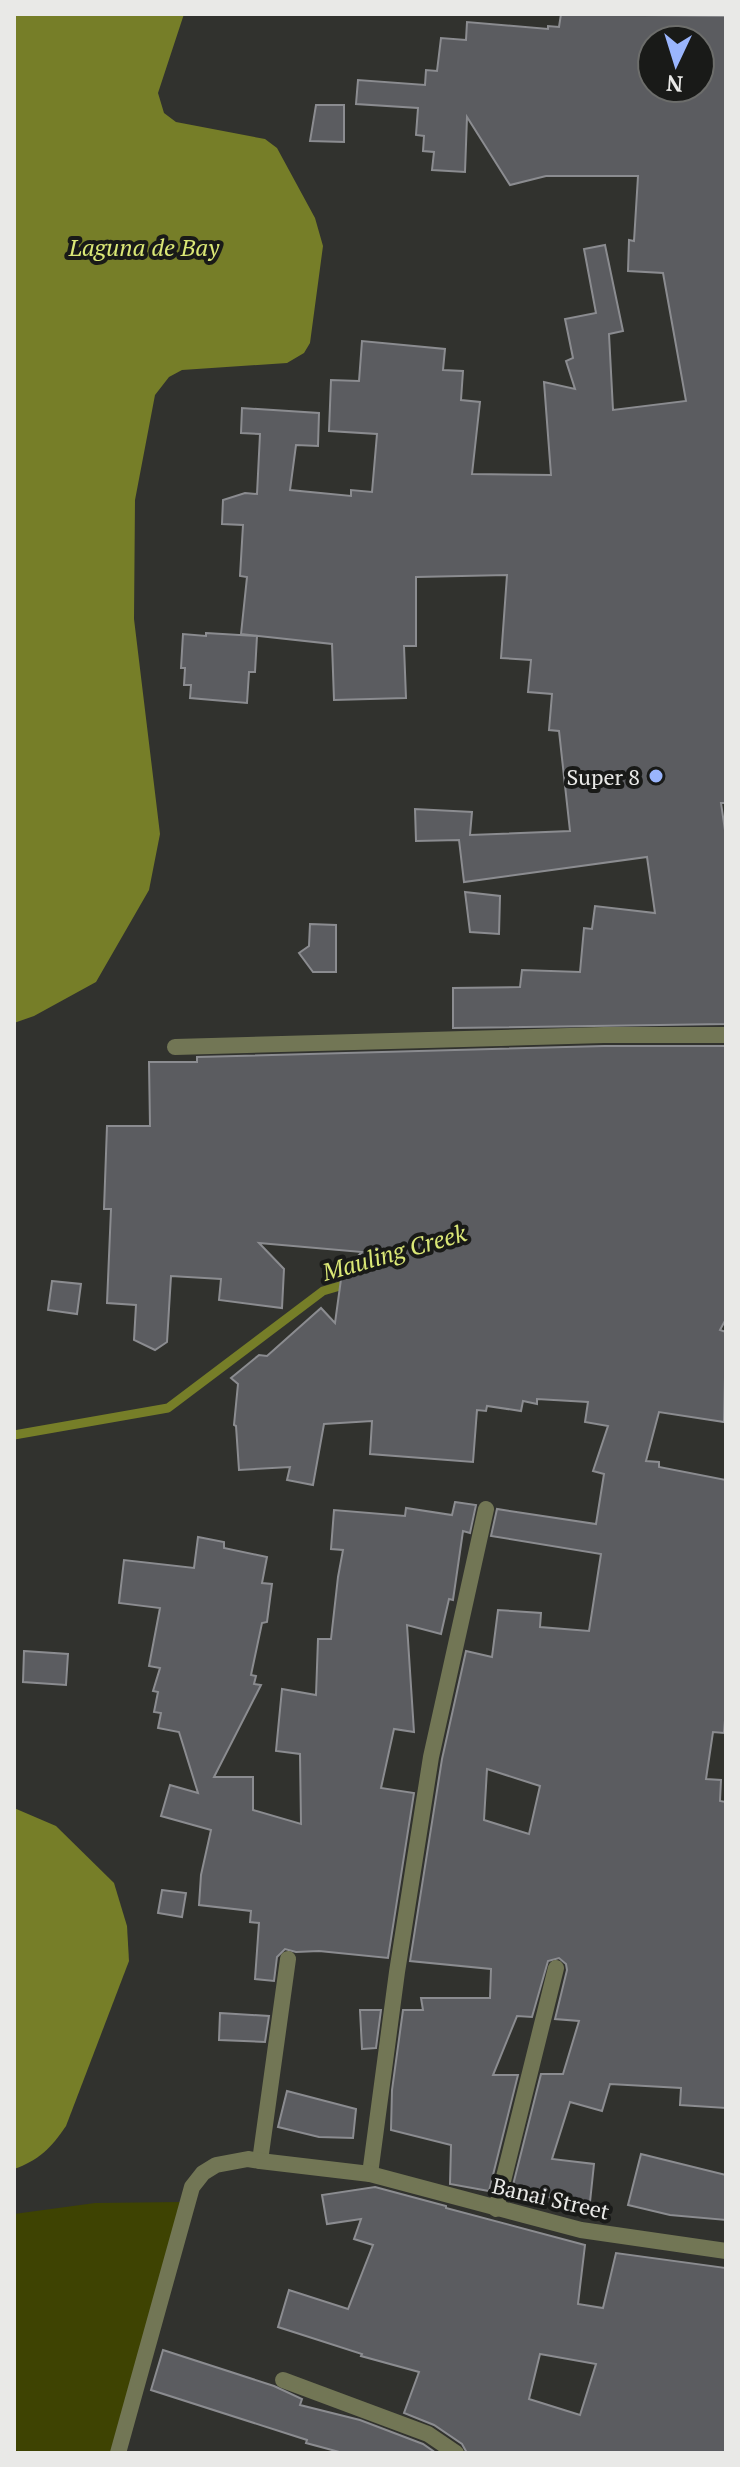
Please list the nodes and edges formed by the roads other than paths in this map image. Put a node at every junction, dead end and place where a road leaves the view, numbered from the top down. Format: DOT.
graph roads {
  1 [pos="726,1035"];
  2 [pos="175,1047"];
  3 [pos="486,1509"];
  4 [pos="288,1959"];
  5 [pos="556,1968"];
  6 [pos="260,2161"];
  7 [pos="370,2174"];
  8 [pos="496,2209"];
  9 [pos="726,2251"];
  10 [pos="283,2380"];
  11 [pos="118,2453"];
  12 [pos="456,2453"];
  1 -- 2 [label="street"];
  3 -- 7 [label="street"];
  4 -- 6 [label="street"];
  5 -- 8 [label="street"];
  6 -- 7 [label="street, Banai Street"];
  6 -- 11 [label="street, Banai Street"];
  7 -- 8 [label="street, Banai Street"];
  8 -- 9 [label="street, Banai Street"];
  10 -- 12 [label="street"];
}
